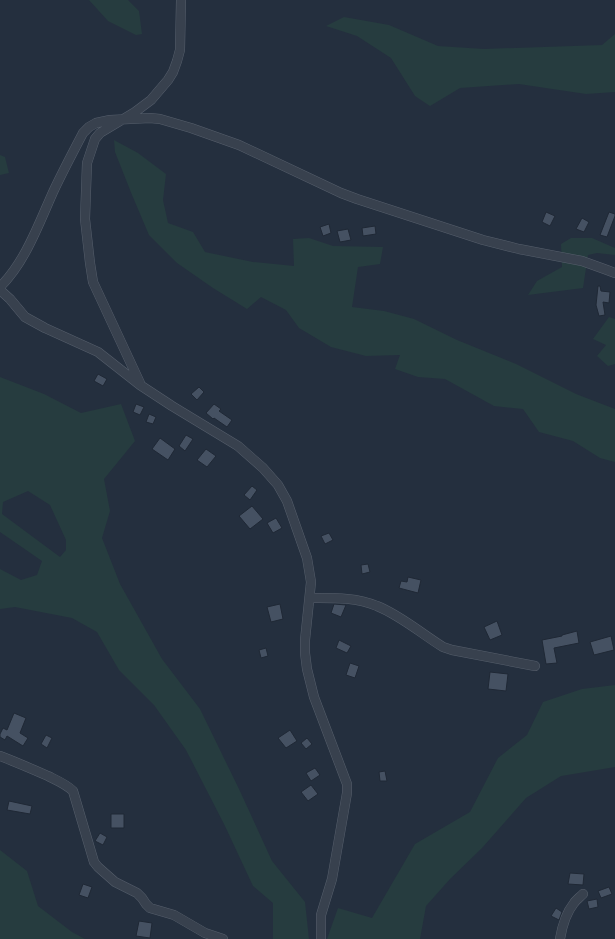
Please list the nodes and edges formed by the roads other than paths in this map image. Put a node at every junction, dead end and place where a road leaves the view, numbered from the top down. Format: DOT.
graph roads {
  1 [pos="182,0"];
  2 [pos="122,120"];
  3 [pos="615,274"];
  4 [pos="0,287"];
  5 [pos="0,290"];
  6 [pos="140,385"];
  7 [pos="310,598"];
  8 [pos="535,666"];
  9 [pos="0,756"];
  10 [pos="583,894"];
  11 [pos="223,939"];
  12 [pos="321,939"];
  13 [pos="560,939"];
  1 -- 2 [label="street"];
  2 -- 3 [label="street"];
  2 -- 4 [label="street"];
  2 -- 6 [label="street"];
  5 -- 6 [label="street"];
  6 -- 7 [label="street"];
  7 -- 8 [label="street"];
  7 -- 12 [label="street"];
  9 -- 11 [label="street"];
  10 -- 13 [label="street"];
}
